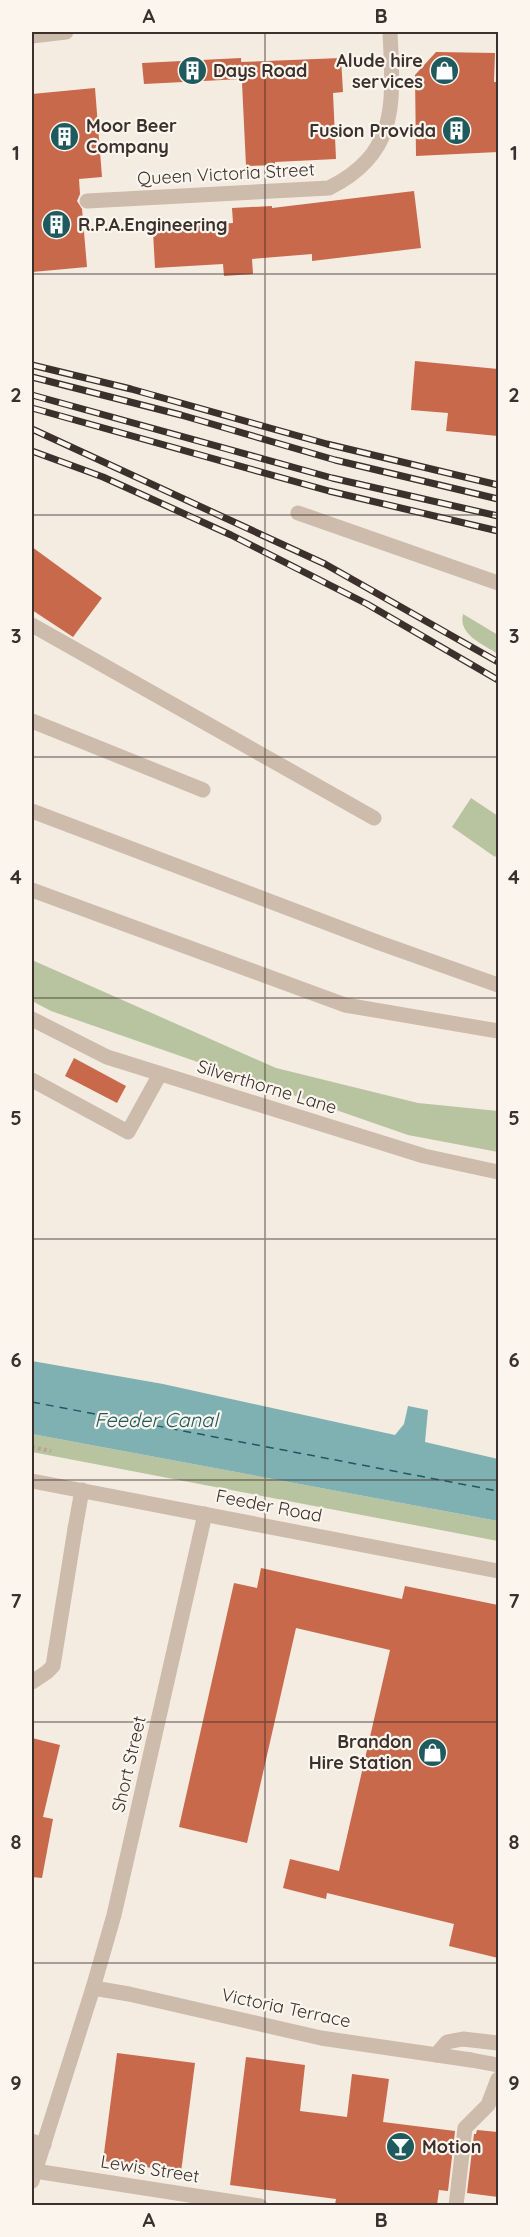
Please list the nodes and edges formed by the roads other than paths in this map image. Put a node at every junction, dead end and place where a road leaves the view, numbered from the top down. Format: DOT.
graph roads {
  1 [pos="63,32"];
  2 [pos="390,32"];
  3 [pos="32,36"];
  4 [pos="87,201"];
  5 [pos="298,513"];
  6 [pos="498,583"];
  7 [pos="32,624"];
  8 [pos="32,721"];
  9 [pos="203,790"];
  10 [pos="32,811"];
  11 [pos="374,818"];
  12 [pos="32,890"];
  13 [pos="498,986"];
  14 [pos="32,1019"];
  15 [pos="498,1031"];
  16 [pos="160,1074"];
  17 [pos="32,1080"];
  18 [pos="498,1172"];
  19 [pos="32,1481"];
  20 [pos="82,1490"];
  21 [pos="205,1514"];
  22 [pos="498,1571"];
  23 [pos="32,1682"];
  24 [pos="93,1988"];
  25 [pos="498,2043"];
  26 [pos="436,2055"];
  27 [pos="498,2065"];
  28 [pos="498,2079"];
  29 [pos="38,2143"];
  30 [pos="33,2176"];
  31 [pos="260,2205"];
  32 [pos="456,2205"];
  1 -- 3 [label="street"];
  2 -- 4 [label="street, Queen Victoria Street"];
  5 -- 6 [label="street"];
  7 -- 11 [label="street"];
  8 -- 9 [label="street"];
  10 -- 13 [label="street"];
  12 -- 15 [label="street"];
  14 -- 16 [label="street, Silverthorne Lane"];
  16 -- 17 [label="street"];
  16 -- 18 [label="street, Silverthorne Lane"];
  19 -- 20 [label="street, Feeder Road"];
  20 -- 21 [label="street, Feeder Road"];
  20 -- 23 [label="street"];
  21 -- 22 [label="street, Feeder Road"];
  21 -- 24 [label="street, Short Street"];
  24 -- 26 [label="street, Victoria Terrace"];
  24 -- 29 [label="street, Short Street"];
  25 -- 26 [label="street"];
  26 -- 27 [label="street, Victoria Terrace"];
  28 -- 32 [label="street"];
  29 -- 30 [label="street, Short Street"];
  30 -- 31 [label="street, Lewis Street"];
}
